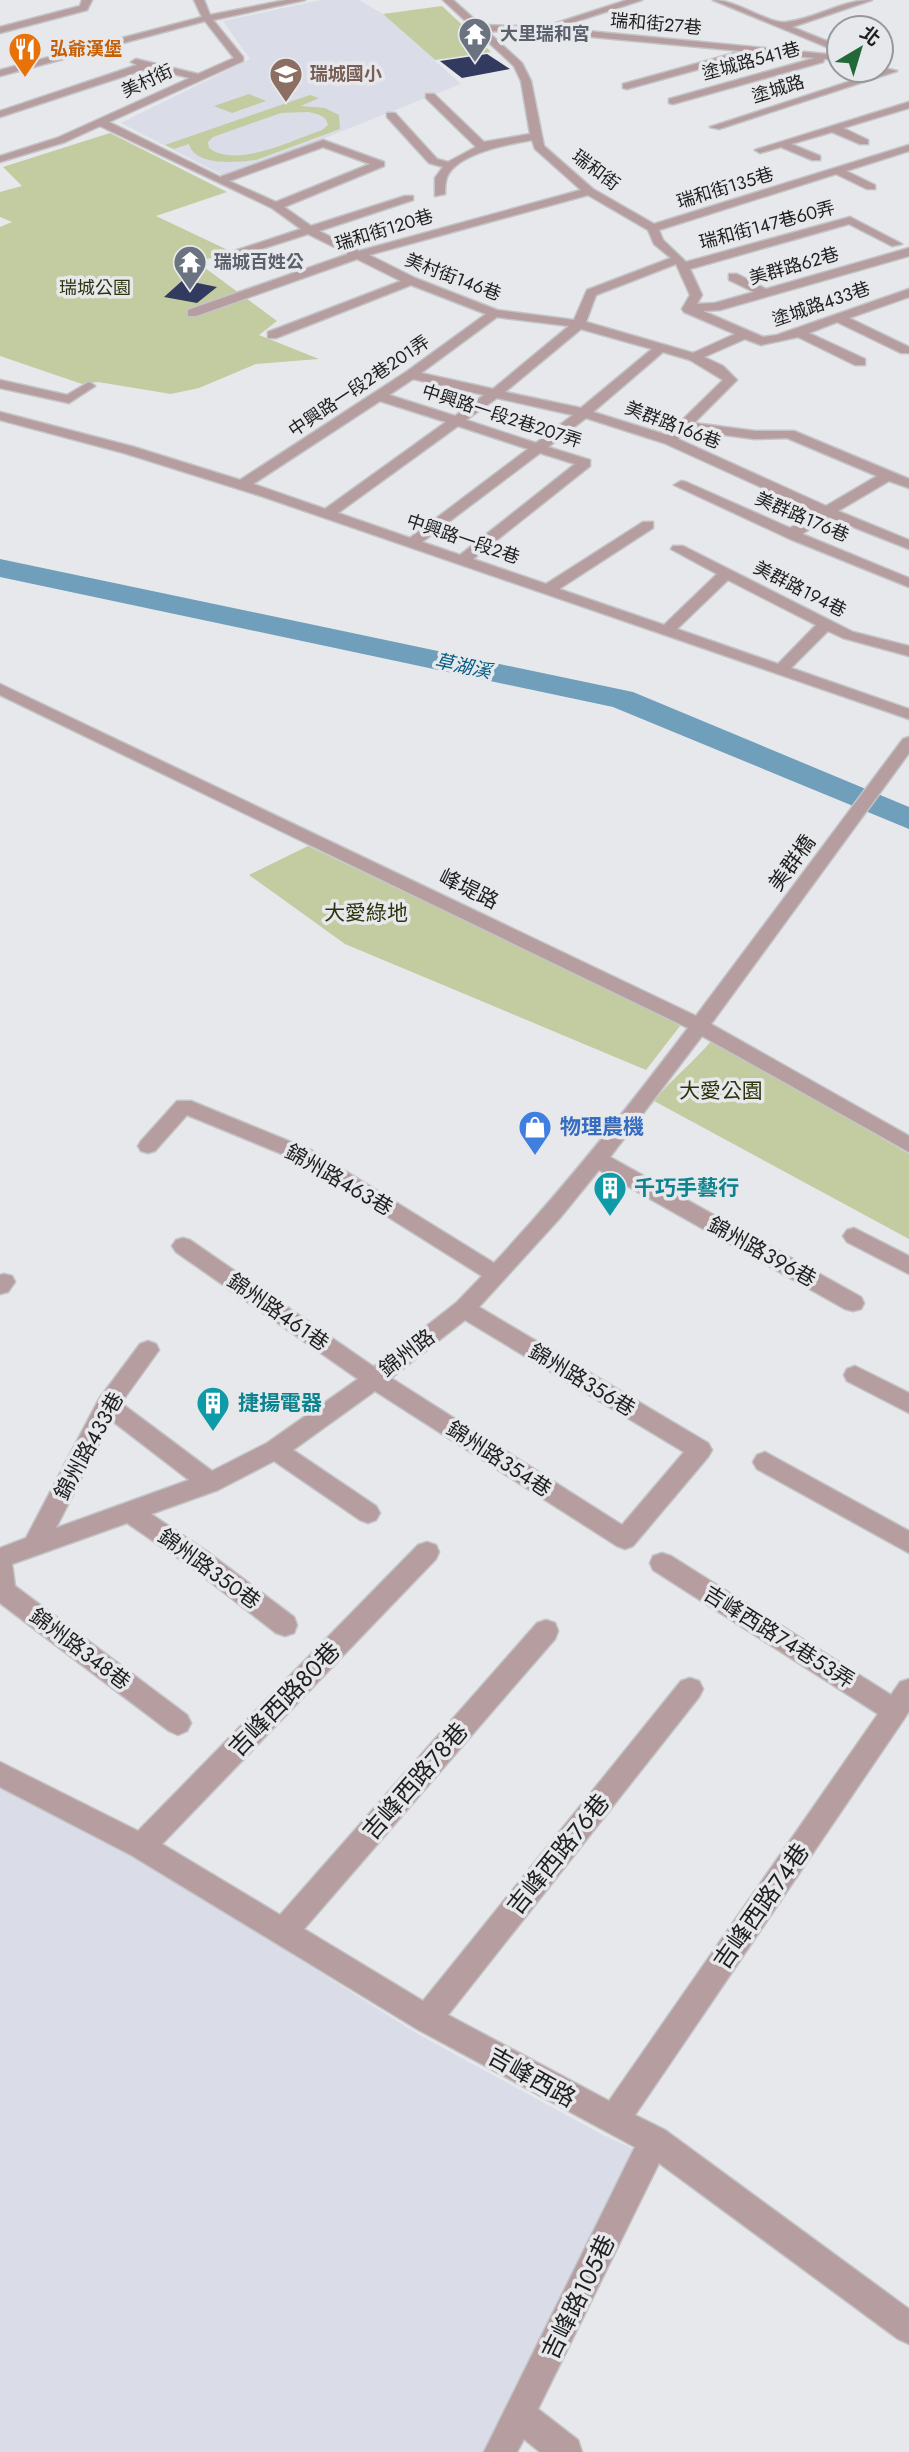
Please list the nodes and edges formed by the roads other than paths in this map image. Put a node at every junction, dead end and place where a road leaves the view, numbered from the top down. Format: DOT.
graph roads {
  1 [pos="87,0"];
  2 [pos="199,0"];
  3 [pos="300,0"];
  4 [pos="448,0"];
  5 [pos="637,0"];
  6 [pos="718,0"];
  7 [pos="867,0"];
  8 [pos="207,18"];
  9 [pos="785,26"];
  10 [pos="477,28"];
  11 [pos="539,29"];
  12 [pos="0,30"];
  13 [pos="492,42"];
  14 [pos="825,48"];
  15 [pos="759,50"];
  16 [pos="825,53"];
  17 [pos="825,57"];
  18 [pos="0,60"];
  19 [pos="130,60"];
  20 [pos="148,65"];
  21 [pos="17,68"];
  22 [pos="0,73"];
  23 [pos="198,77"];
  24 [pos="850,84"];
  25 [pos="628,86"];
  26 [pos="430,96"];
  27 [pos="673,101"];
  28 [pos="909,104"];
  29 [pos="883,112"];
  30 [pos="0,114"];
  31 [pos="391,115"];
  32 [pos="895,118"];
  33 [pos="100,122"];
  34 [pos="715,127"];
  35 [pos="832,128"];
  36 [pos="536,136"];
  37 [pos="864,142"];
  38 [pos="9,144"];
  39 [pos="782,144"];
  40 [pos="483,147"];
  41 [pos="909,148"];
  42 [pos="760,150"];
  43 [pos="26,151"];
  44 [pos="816,158"];
  45 [pos="0,159"];
  46 [pos="449,166"];
  47 [pos="837,171"];
  48 [pos="219,181"];
  49 [pos="871,187"];
  50 [pos="589,191"];
  51 [pos="439,194"];
  52 [pos="409,198"];
  53 [pos="276,206"];
  54 [pos="653,228"];
  55 [pos="309,230"];
  56 [pos="897,244"];
  57 [pos="909,252"];
  58 [pos="357,255"];
  59 [pos="223,258"];
  60 [pos="681,263"];
  61 [pos="733,277"];
  62 [pos="411,281"];
  63 [pos="764,293"];
  64 [pos="905,298"];
  65 [pos="688,309"];
  66 [pos="192,313"];
  67 [pos="495,313"];
  68 [pos="838,318"];
  69 [pos="579,324"];
  70 [pos="798,332"];
  71 [pos="745,334"];
  72 [pos="272,335"];
  73 [pos="659,349"];
  74 [pos="905,350"];
  75 [pos="694,357"];
  76 [pos="860,362"];
  77 [pos="411,375"];
  78 [pos="0,384"];
  79 [pos="89,386"];
  80 [pos="497,392"];
  81 [pos="379,396"];
  82 [pos="69,399"];
  83 [pos="584,413"];
  84 [pos="0,416"];
  85 [pos="457,421"];
  86 [pos="29,423"];
  87 [pos="683,426"];
  88 [pos="668,440"];
  89 [pos="538,449"];
  90 [pos="888,475"];
  91 [pos="909,484"];
  92 [pos="242,485"];
  93 [pos="681,485"];
  94 [pos="827,512"];
  95 [pos="327,514"];
  96 [pos="648,525"];
  97 [pos="791,534"];
  98 [pos="413,542"];
  99 [pos="909,545"];
  100 [pos="678,549"];
  101 [pos="464,559"];
  102 [pos="726,574"];
  103 [pos="909,583"];
  104 [pos="549,589"];
  105 [pos="826,624"];
  106 [pos="667,630"];
  107 [pos="909,651"];
  108 [pos="781,670"];
  109 [pos="0,689"];
  110 [pos="909,714"];
  111 [pos="909,743"];
  112 [pos="706,1019"];
  113 [pos="909,1145"];
  114 [pos="148,1146"];
  115 [pos="597,1159"];
  116 [pos="854,1236"];
  117 [pos="183,1246"];
  118 [pos="909,1266"];
  119 [pos="497,1275"];
  120 [pos="853,1303"];
  121 [pos="464,1309"];
  122 [pos="148,1350"];
  123 [pos="855,1375"];
  124 [pos="373,1378"];
  125 [pos="909,1404"];
  126 [pos="107,1405"];
  127 [pos="275,1450"];
  128 [pos="765,1462"];
  129 [pos="210,1483"];
  130 [pos="131,1513"];
  131 [pos="368,1513"];
  132 [pos="625,1539"];
  133 [pos="909,1544"];
  134 [pos="35,1545"];
  135 [pos="426,1552"];
  136 [pos="0,1558"];
  137 [pos="662,1563"];
  138 [pos="0,1565"];
  139 [pos="285,1625"];
  140 [pos="546,1630"];
  141 [pos="690,1689"];
  142 [pos="902,1700"];
  143 [pos="178,1723"];
  144 [pos="0,1774"];
  145 [pos="141,1846"];
  146 [pos="284,1931"];
  147 [pos="427,2019"];
  148 [pos="613,2121"];
  149 [pos="654,2141"];
  150 [pos="909,2329"];
  151 [pos="519,2414"];
  152 [pos="500,2452"];
  153 [pos="566,2452"];
  1 -- 12 [label="street"];
  2 -- 8 [label="street, 美村街"];
  3 -- 8 [label="street"];
  4 -- 10 [label="street, 瑞和街"];
  5 -- 11 [label="street"];
  6 -- 9 [label="street"];
  7 -- 9 [label="street"];
  8 -- 21 [label="street"];
  8 -- 23 [label="street, 美村街"];
  9 -- 14 [label="street"];
  10 -- 11 [label="street, 瑞和街27巷"];
  10 -- 13 [label="street, 瑞和街"];
  11 -- 13 [label="street"];
  11 -- 15 [label="street, 瑞和街27巷"];
  13 -- 36 [label="street, 瑞和街"];
  15 -- 16 [label="street, 瑞和街27巷"];
  15 -- 25 [label="street"];
  17 -- 27 [label="street, 塗城路541巷"];
  18 -- 21 [label="street"];
  19 -- 20 [label="street"];
  20 -- 23 [label="street"];
  20 -- 30 [label="street"];
  21 -- 22 [label="street"];
  23 -- 33 [label="street, 美村街"];
  24 -- 34 [label="street, 塗城路"];
  26 -- 40 [label="street"];
  28 -- 29 [label="street"];
  29 -- 32 [label="street"];
  29 -- 35 [label="street"];
  31 -- 46 [label="street"];
  33 -- 43 [label="street, 美村街"];
  33 -- 48 [label="street, 美村街146巷"];
  35 -- 37 [label="street"];
  35 -- 39 [label="street"];
  36 -- 40 [label="street"];
  36 -- 50 [label="street, 瑞和街"];
  38 -- 43 [label="street"];
  39 -- 42 [label="street"];
  39 -- 44 [label="street"];
  40 -- 46 [label="street"];
  41 -- 47 [label="street, 瑞和街135巷"];
  43 -- 45 [label="street, 美村街"];
  46 -- 51 [label="street"];
  47 -- 49 [label="street"];
  47 -- 54 [label="street, 瑞和街135巷"];
  48 -- 53 [label="street, 美村街146巷"];
  48 -- 53 [label="street"];
  50 -- 54 [label="street, 瑞和街"];
  50 -- 58 [label="street, 瑞和街120巷"];
  52 -- 55 [label="street"];
  53 -- 55 [label="street, 美村街146巷"];
  54 -- 60 [label="street, 瑞和街"];
  55 -- 58 [label="street, 美村街146巷"];
  55 -- 59 [label="street"];
  56 -- 60 [label="street, 瑞和街147巷60弄"];
  57 -- 63 [label="street, 美群路62巷"];
  58 -- 62 [label="street, 美村街146巷"];
  58 -- 66 [label="street, 瑞和街120巷"];
  60 -- 65 [label="street, 瑞和街"];
  60 -- 69 [label="street, 瑞和街147巷60弄"];
  61 -- 63 [label="street"];
  62 -- 67 [label="street, 美村街146巷"];
  62 -- 72 [label="street"];
  63 -- 65 [label="street, 美群路62巷"];
  64 -- 68 [label="street, 塗城路433巷"];
  65 -- 71 [label="street"];
  67 -- 69 [label="street, 美村街146巷"];
  67 -- 77 [label="street, 中興路一段2巷201弄"];
  68 -- 70 [label="street, 塗城路433巷"];
  68 -- 74 [label="street"];
  69 -- 73 [label="street, 美村街146巷"];
  69 -- 80 [label="street"];
  70 -- 71 [label="street, 塗城路433巷"];
  70 -- 76 [label="street"];
  71 -- 75 [label="street"];
  73 -- 75 [label="street, 美村街146巷"];
  73 -- 83 [label="street"];
  75 -- 87 [label="street, 美村街146巷"];
  77 -- 80 [label="street, 美群路166巷"];
  77 -- 81 [label="street, 中興路一段2巷201弄"];
  78 -- 82 [label="street"];
  79 -- 82 [label="street"];
  80 -- 83 [label="street, 美群路166巷"];
  80 -- 85 [label="street"];
  81 -- 85 [label="street, 中興路一段2巷207弄"];
  81 -- 92 [label="street, 中興路一段2巷201弄"];
  82 -- 86 [label="street"];
  83 -- 88 [label="street, 美群路166巷"];
  83 -- 89 [label="street"];
  84 -- 86 [label="street, 中興路一段2巷"];
  85 -- 89 [label="street, 中興路一段2巷207弄"];
  85 -- 95 [label="street"];
  86 -- 92 [label="street, 中興路一段2巷"];
  87 -- 88 [label="street, 美村街146巷"];
  87 -- 90 [label="street"];
  88 -- 94 [label="street, 美群路166巷"];
  89 -- 98 [label="street"];
  89 -- 101 [label="street, 中興路一段2巷207弄"];
  90 -- 91 [label="street"];
  90 -- 94 [label="street"];
  92 -- 95 [label="street, 中興路一段2巷"];
  93 -- 97 [label="street, 美群路176巷"];
  94 -- 97 [label="street"];
  94 -- 99 [label="street, 美群路166巷"];
  95 -- 98 [label="street, 中興路一段2巷"];
  96 -- 104 [label="street"];
  97 -- 103 [label="street, 美群路176巷"];
  98 -- 101 [label="street, 中興路一段2巷"];
  100 -- 102 [label="street, 美群路194巷"];
  101 -- 104 [label="street, 中興路一段2巷"];
  102 -- 105 [label="street, 美群路194巷"];
  102 -- 106 [label="street"];
  104 -- 106 [label="street, 中興路一段2巷"];
  105 -- 107 [label="street, 美群路194巷"];
  105 -- 108 [label="street"];
  106 -- 108 [label="street, 中興路一段2巷"];
  108 -- 110 [label="street, 中興路一段2巷"];
  109 -- 112 [label="street, 峰堤路"];
  111 -- 112 [label="street, 美群橋"];
  112 -- 113 [label="street, 峰堤路"];
  112 -- 115 [label="street, 錦州路"];
  114 -- 119 [label="street, 錦州路463巷"];
  115 -- 119 [label="street, 錦州路"];
  115 -- 120 [label="street, 錦州路396巷"];
  116 -- 118 [label="street"];
  117 -- 124 [label="street, 錦州路461巷"];
  119 -- 121 [label="street, 錦州路"];
  121 -- 124 [label="street, 錦州路"];
  121 -- 132 [label="street, 錦州路356巷"];
  122 -- 126 [label="street, 錦州路433巷"];
  123 -- 125 [label="street"];
  124 -- 127 [label="street, 錦州路"];
  124 -- 132 [label="street, 錦州路354巷"];
  126 -- 129 [label="street"];
  126 -- 134 [label="street, 錦州路433巷"];
  127 -- 129 [label="street, 錦州路"];
  127 -- 131 [label="street"];
  128 -- 133 [label="street"];
  129 -- 130 [label="street, 錦州路"];
  130 -- 134 [label="street, 錦州路"];
  130 -- 139 [label="street, 錦州路350巷"];
  134 -- 136 [label="street, 錦州路"];
  135 -- 145 [label="street, 吉峰西路80巷"];
  137 -- 142 [label="street, 吉峰西路74巷53弄"];
  138 -- 143 [label="street, 錦州路348巷"];
  140 -- 146 [label="street, 吉峰西路78巷"];
  141 -- 147 [label="street, 吉峰西路76巷"];
  142 -- 148 [label="street, 吉峰西路74巷"];
  144 -- 145 [label="street, 吉峰西路"];
  145 -- 146 [label="street, 吉峰西路"];
  146 -- 147 [label="street, 吉峰西路"];
  147 -- 148 [label="street, 吉峰西路"];
  148 -- 149 [label="street, 吉峰西路"];
  149 -- 150 [label="street, 吉峰西路"];
  149 -- 151 [label="street, 吉峰路105巷"];
  151 -- 152 [label="street, 吉峰路105巷"];
  151 -- 153 [label="street"];
}
